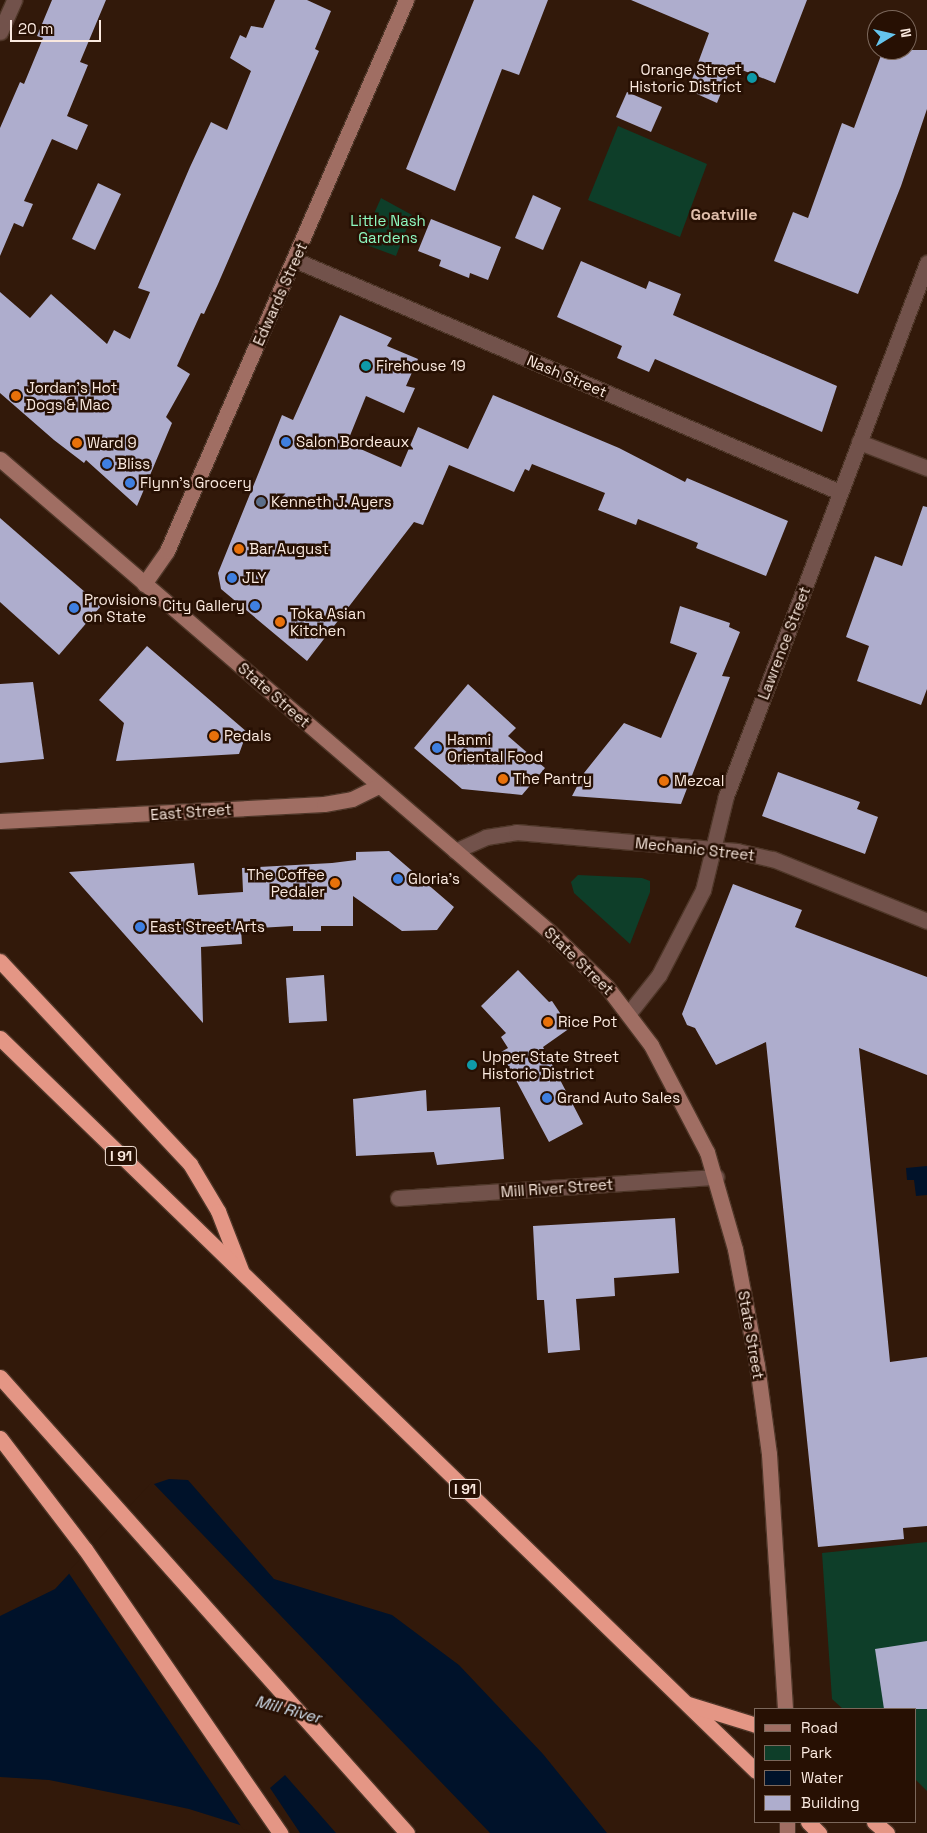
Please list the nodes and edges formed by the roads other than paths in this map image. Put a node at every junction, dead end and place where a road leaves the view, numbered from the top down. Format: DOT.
graph roads {
  1 [pos="14,0"];
  2 [pos="406,0"];
  3 [pos="0,32"];
  4 [pos="295,260"];
  5 [pos="927,263"];
  6 [pos="859,442"];
  7 [pos="0,459"];
  8 [pos="927,468"];
  9 [pos="840,492"];
  10 [pos="144,584"];
  11 [pos="379,786"];
  12 [pos="0,821"];
  13 [pos="714,849"];
  14 [pos="455,851"];
  15 [pos="927,921"];
  16 [pos="0,961"];
  17 [pos="629,1013"];
  18 [pos="0,1038"];
  19 [pos="716,1177"];
  20 [pos="398,1198"];
  21 [pos="243,1273"];
  22 [pos="0,1377"];
  23 [pos="0,1438"];
  24 [pos="687,1704"];
  25 [pos="785,1708"];
  26 [pos="754,1724"];
  27 [pos="754,1769"];
  28 [pos="809,1823"];
  29 [pos="875,1823"];
  30 [pos="280,1833"];
  31 [pos="407,1833"];
  32 [pos="820,1833"];
  33 [pos="886,1833"];
  1 -- 3 [label="street"];
  2 -- 4 [label="main road, Edwards Street"];
  4 -- 9 [label="street, Nash Street"];
  4 -- 10 [label="main road, Edwards Street"];
  5 -- 6 [label="street, Lawrence Street"];
  6 -- 8 [label="street"];
  6 -- 9 [label="street, Lawrence Street"];
  7 -- 10 [label="main road, State Street"];
  9 -- 13 [label="street, Lawrence Street"];
  10 -- 11 [label="main road, State Street"];
  11 -- 12 [label="main road, East Street"];
  11 -- 14 [label="main road, State Street"];
  13 -- 14 [label="street, Mechanic Street"];
  13 -- 15 [label="street, Mechanic Street"];
  13 -- 17 [label="street, Lawrence Street"];
  14 -- 17 [label="main road, State Street"];
  16 -- 21 [label="highway"];
  17 -- 19 [label="main road, State Street"];
  18 -- 21 [label="highway, I 91"];
  19 -- 20 [label="street, Mill River Street"];
  19 -- 25 [label="main road, State Street"];
  21 -- 24 [label="highway, I 91"];
  22 -- 31 [label="highway"];
  23 -- 30 [label="highway"];
  24 -- 26 [label="highway"];
  24 -- 27 [label="highway, I 91"];
  28 -- 32 [label="highway"];
  29 -- 33 [label="highway"];
}
